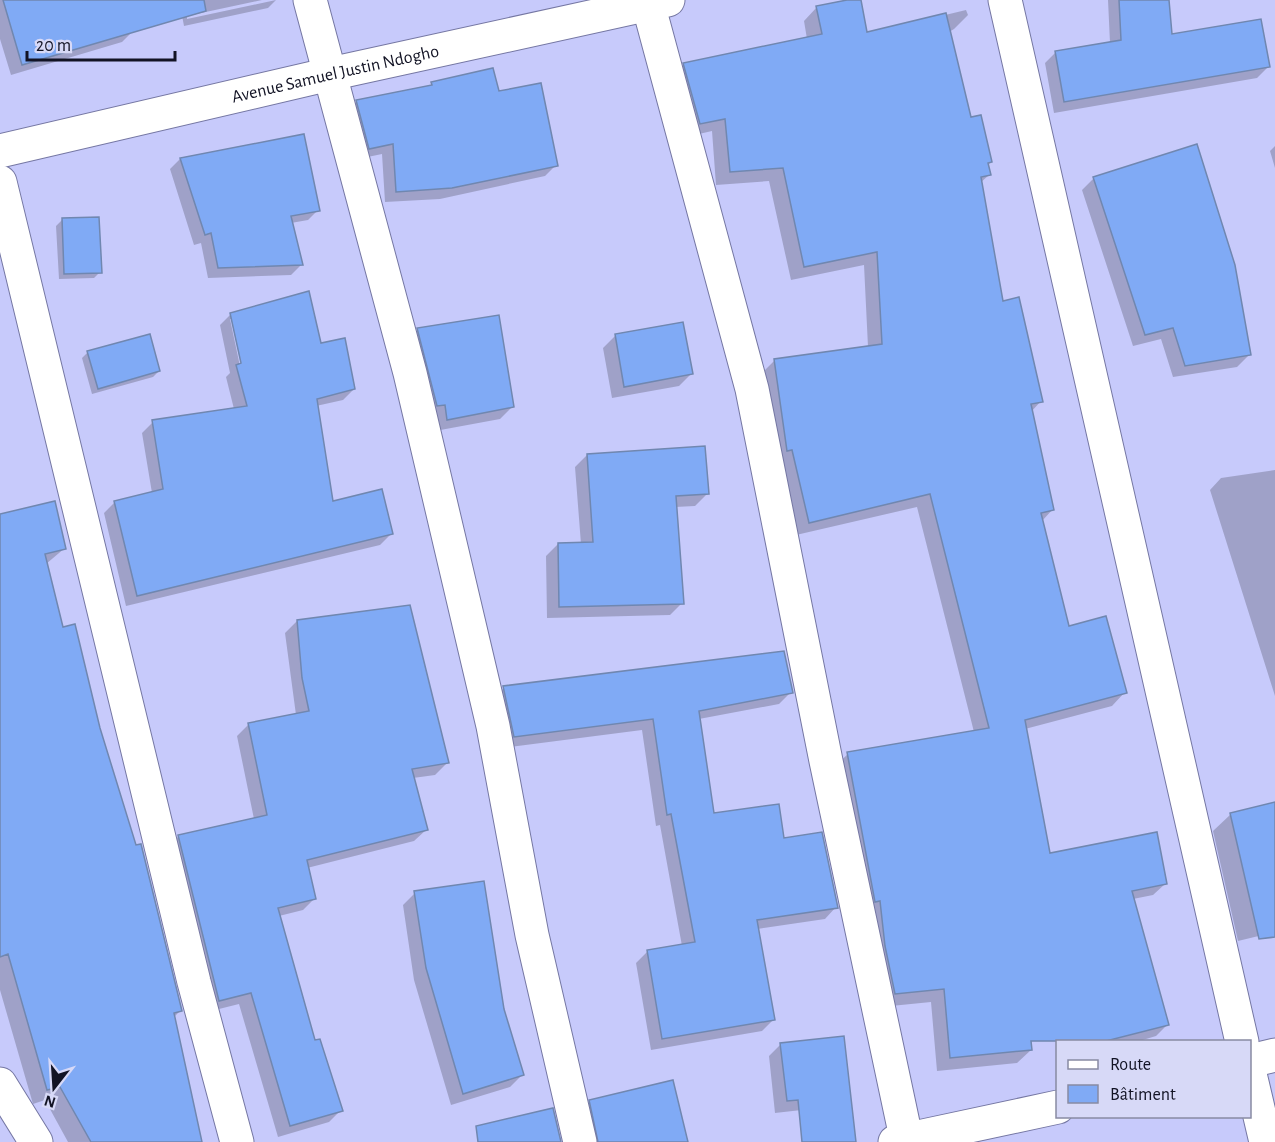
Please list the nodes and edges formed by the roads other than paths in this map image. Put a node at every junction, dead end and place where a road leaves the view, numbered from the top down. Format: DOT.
graph roads {
  1 [pos="310,0"];
  2 [pos="1005,0"];
  3 [pos="655,2"];
  4 [pos="330,74"];
  5 [pos="0,151"];
  6 [pos="0,182"];
  7 [pos="1242,1040"];
  8 [pos="1275,1055"];
  9 [pos="1251,1061"];
  10 [pos="1251,1078"];
  11 [pos="0,1084"];
  12 [pos="1056,1107"];
  13 [pos="903,1141"];
  14 [pos="36,1142"];
  15 [pos="237,1142"];
  16 [pos="580,1142"];
  17 [pos="1266,1142"];
  1 -- 4 [label="street"];
  2 -- 7 [label="street"];
  3 -- 4 [label="street, Avenue Samuel Justin Ndogho"];
  3 -- 13 [label="street"];
  4 -- 5 [label="street, Avenue Samuel Justin Ndogho"];
  4 -- 16 [label="street"];
  6 -- 15 [label="street"];
  8 -- 9 [label="street"];
  10 -- 17 [label="street"];
  11 -- 14 [label="street"];
  12 -- 13 [label="street"];
}
